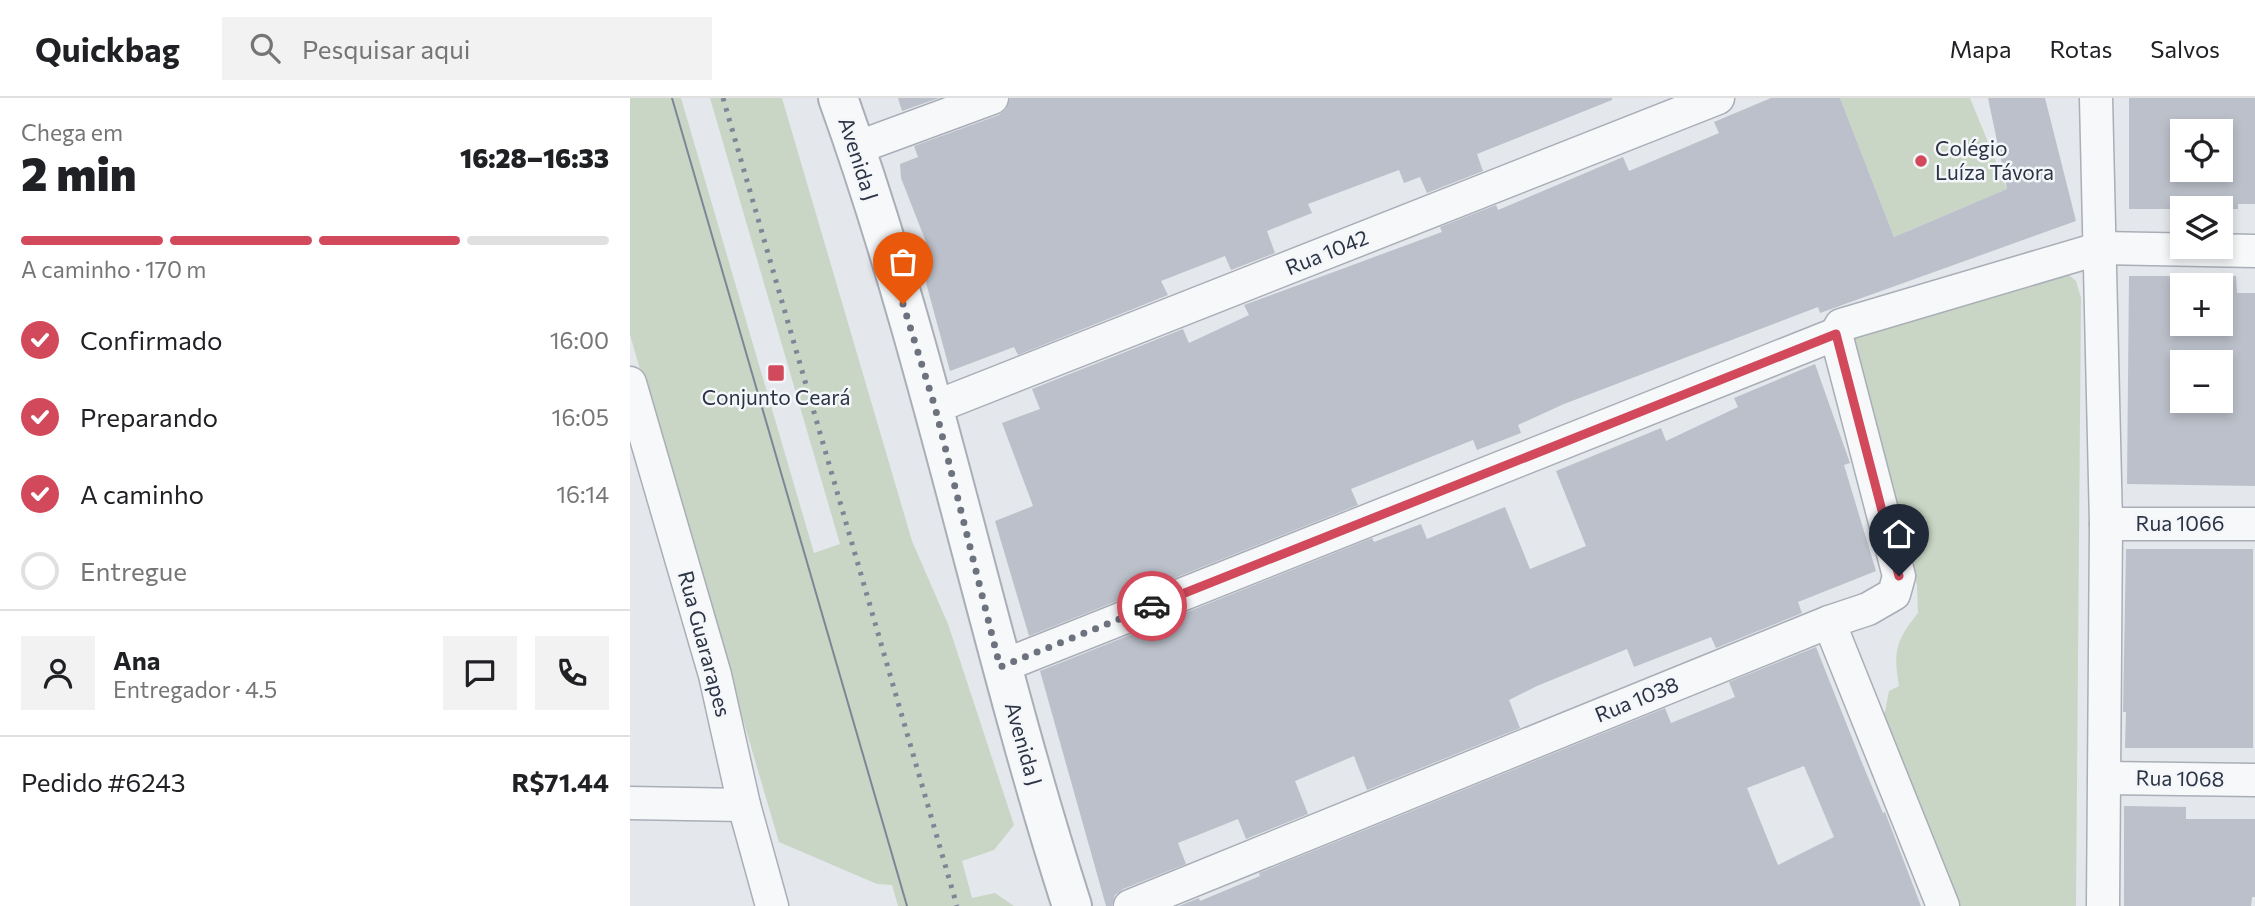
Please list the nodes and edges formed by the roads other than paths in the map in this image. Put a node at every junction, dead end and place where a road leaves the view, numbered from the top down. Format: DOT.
graph roads {
  1 [pos="838,98"];
  2 [pos="992,98"];
  3 [pos="1718,98"];
  4 [pos="2096,98"];
  5 [pos="856,148"];
  6 [pos="2101,248"];
  7 [pos="2255,251"];
  8 [pos="1836,334"];
  9 [pos="630,383"];
  10 [pos="935,407"];
  11 [pos="2106,524"];
  12 [pos="2255,524"];
  13 [pos="1829,622"];
  14 [pos="1000,667"];
  15 [pos="2105,778"];
  16 [pos="2255,780"];
  17 [pos="630,803"];
  18 [pos="744,804"];
  19 [pos="772,906"];
  20 [pos="1072,906"];
  21 [pos="1130,906"];
  22 [pos="1943,906"];
  23 [pos="2103,906"];
  1 -- 5 [label="street, Avenida J"];
  2 -- 5 [label="street"];
  3 -- 10 [label="street, Rua 1042"];
  4 -- 6 [label="street"];
  5 -- 10 [label="street, Avenida J"];
  6 -- 7 [label="street"];
  6 -- 8 [label="street"];
  6 -- 11 [label="street"];
  8 -- 13 [label="street, Rua 1038"];
  8 -- 14 [label="street"];
  9 -- 18 [label="street, Rua Guararapes"];
  10 -- 14 [label="street, Avenida J"];
  11 -- 12 [label="street, Rua 1066"];
  11 -- 15 [label="street"];
  13 -- 21 [label="street, Rua 1038"];
  13 -- 22 [label="street"];
  14 -- 20 [label="street, Avenida J"];
  15 -- 16 [label="street, Rua 1068"];
  15 -- 23 [label="street"];
  17 -- 18 [label="street"];
  18 -- 19 [label="street, Rua Guararapes"];
}
